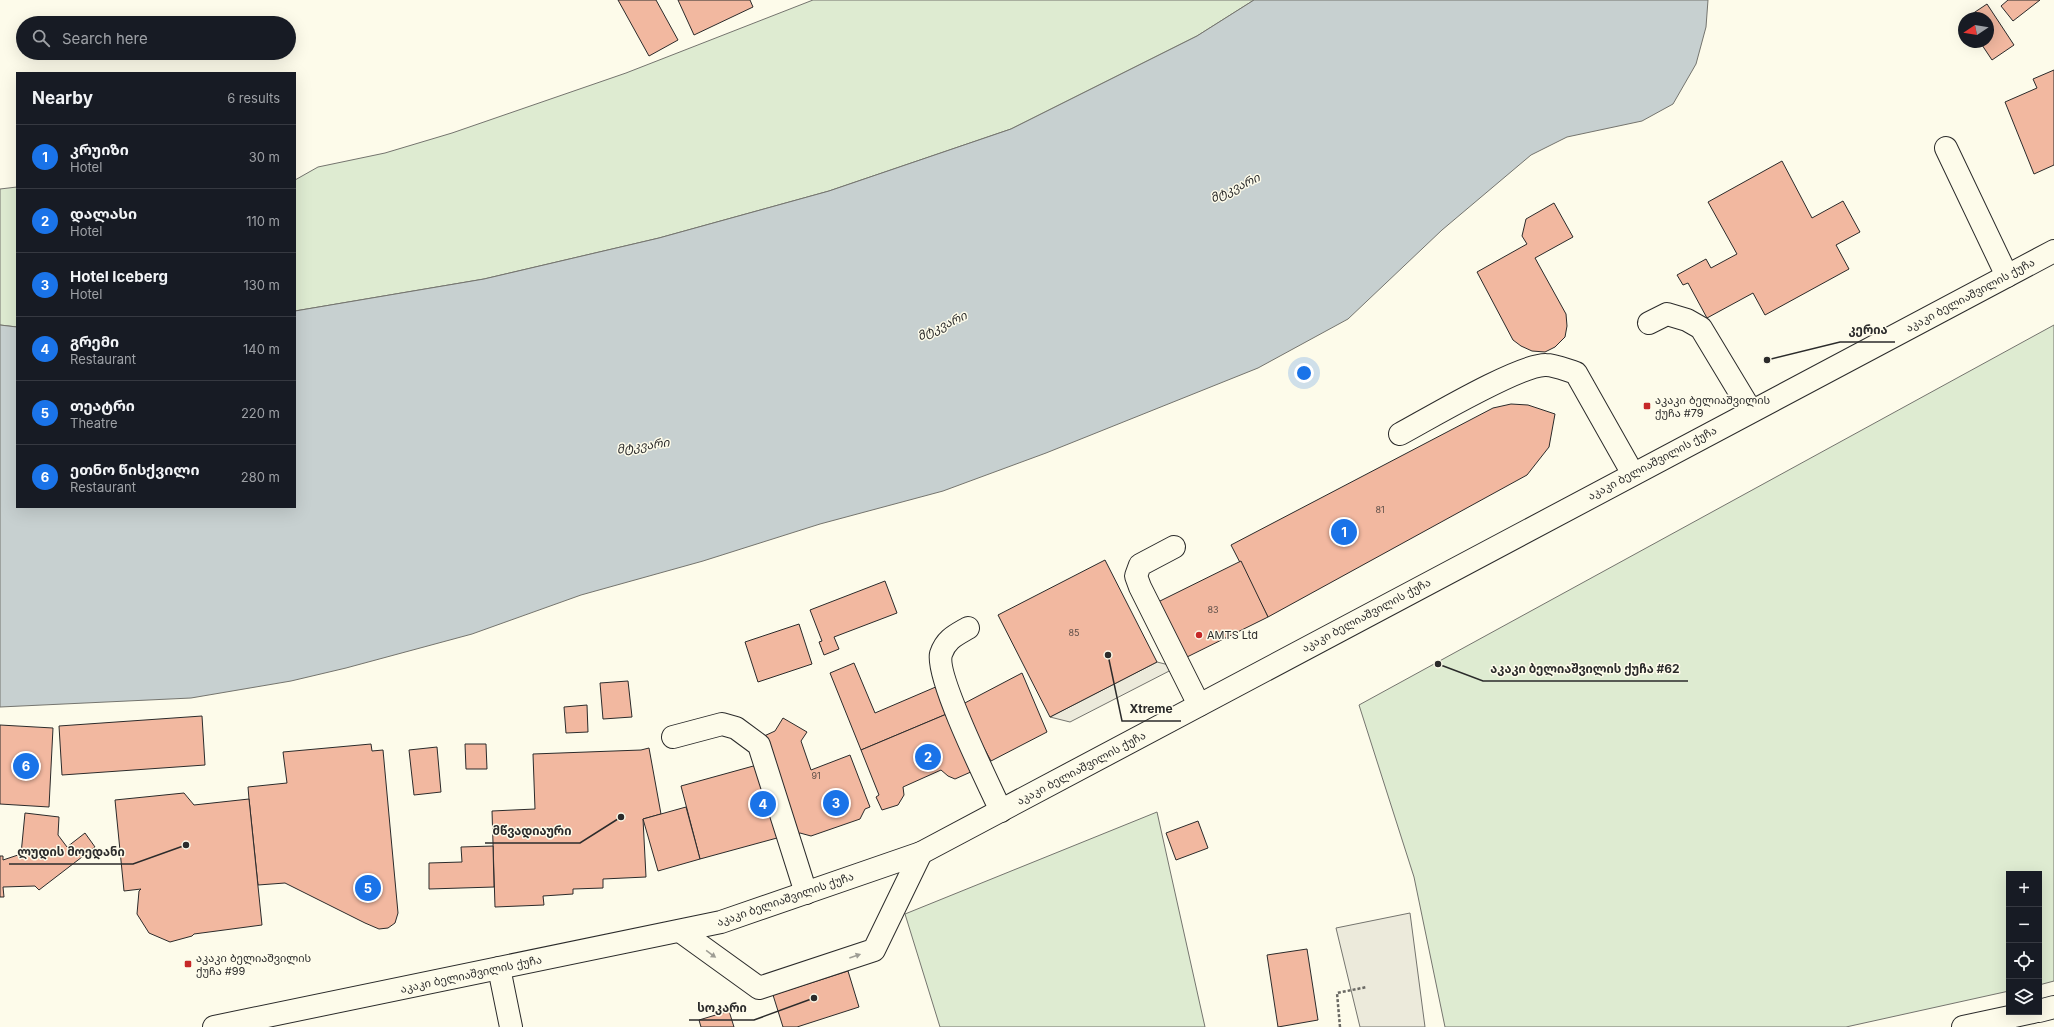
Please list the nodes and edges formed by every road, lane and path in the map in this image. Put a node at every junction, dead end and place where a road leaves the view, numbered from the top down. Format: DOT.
graph roads {
  1 [pos="1946,148"];
  2 [pos="2054,251"];
  3 [pos="2007,276"];
  4 [pos="1649,322"];
  5 [pos="1751,411"];
  6 [pos="1400,434"];
  7 [pos="1633,474"];
  8 [pos="1174,548"];
  9 [pos="968,628"];
  10 [pos="1199,705"];
  11 [pos="673,737"];
  12 [pos="1001,810"];
  13 [pos="921,853"];
  14 [pos="806,893"];
  15 [pos="680,931"];
  16 [pos="499,968"];
  17 [pos="1367,986"];
  18 [pos="2054,1007"];
  19 [pos="2042,1010"];
  20 [pos="2019,1015"];
  21 [pos="214,1027"];
  22 [pos="511,1027"];
  23 [pos="1340,1027"];
  24 [pos="1963,1027"];
  1 -- 3 [label="main road"];
  2 -- 3 [label="main road, აკაკი ბელიაშვილის ქუჩა"];
  3 -- 5 [label="main road, აკაკი ბელიაშვილის ქუჩა"];
  4 -- 5 [label="main road"];
  5 -- 7 [label="main road, აკაკი ბელიაშვილის ქუჩა"];
  6 -- 7 [label="main road"];
  7 -- 10 [label="main road, აკაკი ბელიაშვილის ქუჩა"];
  8 -- 10 [label="main road"];
  9 -- 12 [label="main road"];
  10 -- 12 [label="main road, აკაკი ბელიაშვილის ქუჩა"];
  11 -- 14 [label="main road"];
  12 -- 13 [label="main road, აკაკი ბელიაშვილის ქუჩა"];
  13 -- 14 [label="main road, აკაკი ბელიაშვილის ქუჩა"];
  15 -- 13 [label="main road, one-way"];
  14 -- 15 [label="main road, აკაკი ბელიაშვილის ქუჩა"];
  15 -- 16 [label="main road, აკაკი ბელიაშვილის ქუჩა"];
  16 -- 21 [label="main road, აკაკი ბელიაშვილის ქუჩა"];
  16 -- 22 [label="main road"];
  17 -- 23 [label="path"];
  18 -- 19 [label="main road"];
  20 -- 24 [label="main road"];
}
